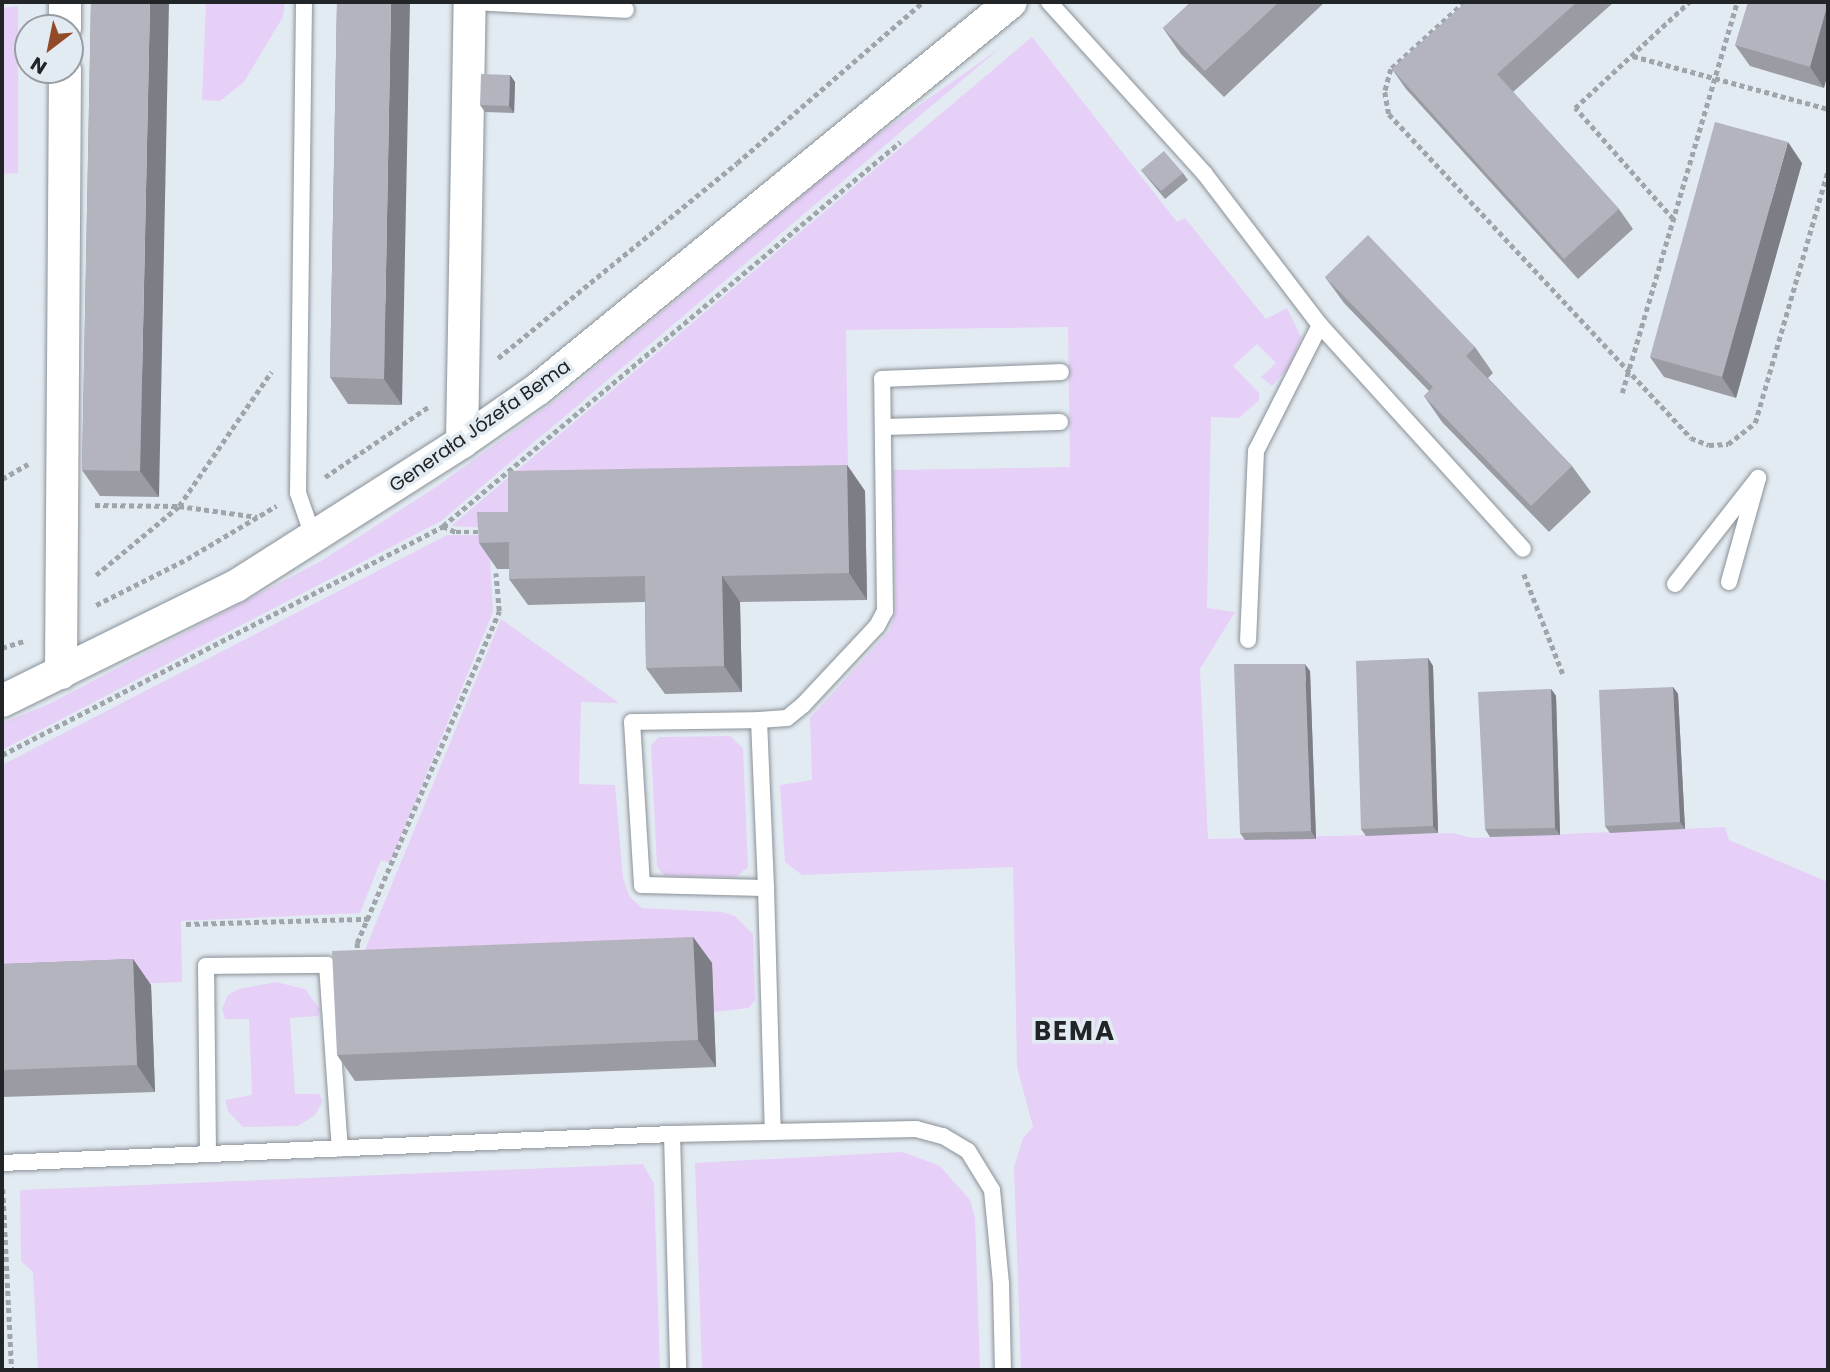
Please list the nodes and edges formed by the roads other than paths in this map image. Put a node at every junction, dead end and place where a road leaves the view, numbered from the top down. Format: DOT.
graph roads {
  1 [pos="304,2"];
  2 [pos="470,2"];
  3 [pos="1011,2"];
  4 [pos="1049,2"];
  5 [pos="625,10"];
  6 [pos="65,84"];
  7 [pos="1320,325"];
  8 [pos="1060,372"];
  9 [pos="1060,422"];
  10 [pos="883,427"];
  11 [pos="462,442"];
  12 [pos="314,539"];
  13 [pos="1522,549"];
  14 [pos="1729,582"];
  15 [pos="1675,584"];
  16 [pos="1248,639"];
  17 [pos="61,673"];
  18 [pos="2,701"];
  19 [pos="759,720"];
  20 [pos="766,888"];
  21 [pos="773,1132"];
  22 [pos="672,1135"];
  23 [pos="340,1149"];
  24 [pos="208,1154"];
  25 [pos="2,1163"];
  26 [pos="678,1370"];
  27 [pos="1003,1370"];
  1 -- 12 [label="lane"];
  2 -- 5 [label="lane"];
  2 -- 11 [label="street"];
  3 -- 11 [label="street, Generała Józefa Bema"];
  4 -- 7 [label="lane"];
  6 -- 17 [label="street"];
  7 -- 13 [label="lane"];
  7 -- 16 [label="lane"];
  8 -- 10 [label="lane"];
  9 -- 10 [label="lane"];
  10 -- 19 [label="lane"];
  11 -- 12 [label="street, Generała Józefa Bema"];
  12 -- 17 [label="street, Generała Józefa Bema"];
  14 -- 15 [label="lane"];
  17 -- 18 [label="street, Generała Józefa Bema"];
  19 -- 20 [label="lane"];
  19 -- 20 [label="lane"];
  20 -- 21 [label="lane"];
  21 -- 22 [label="lane"];
  21 -- 27 [label="lane"];
  22 -- 23 [label="lane"];
  22 -- 26 [label="lane"];
  23 -- 24 [label="lane"];
  23 -- 24 [label="lane"];
  24 -- 25 [label="lane"];
}
